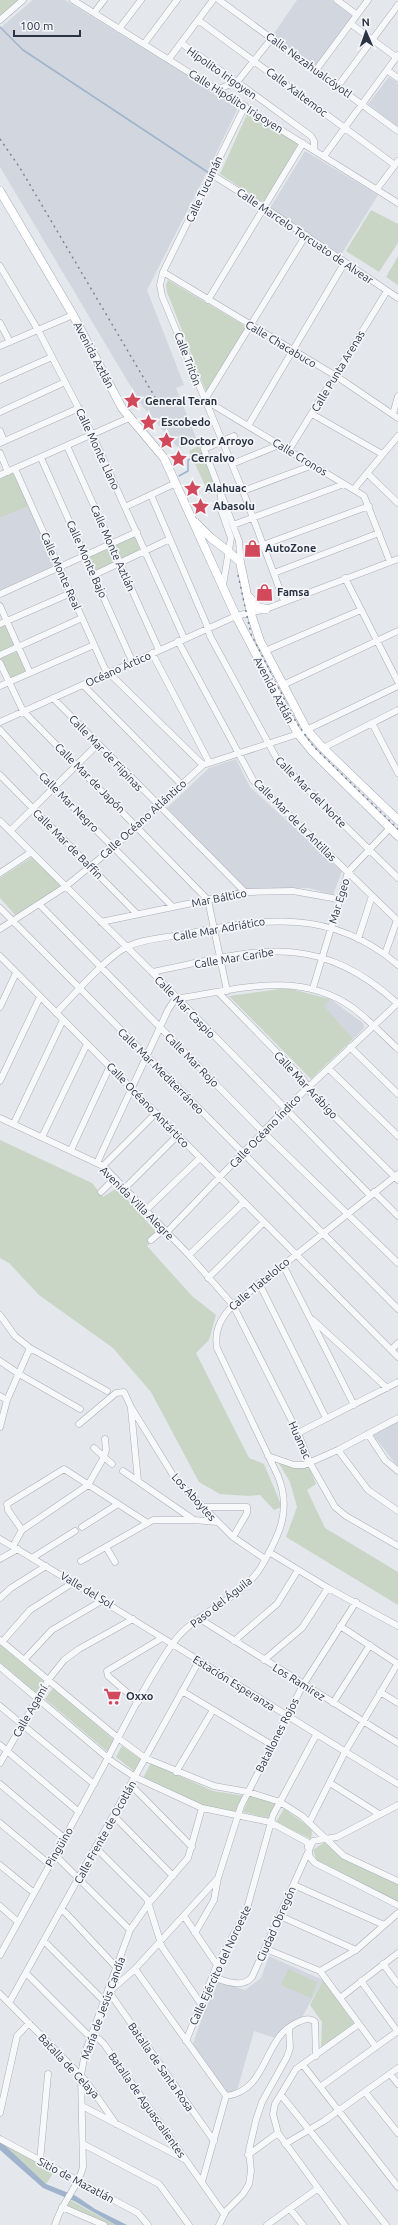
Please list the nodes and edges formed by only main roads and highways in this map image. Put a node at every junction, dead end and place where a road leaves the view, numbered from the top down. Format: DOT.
graph roads {
  1 [pos="0,191"];
  2 [pos="191,516"];
  3 [pos="247,596"];
  4 [pos="266,609"];
  5 [pos="398,820"];
  6 [pos="398,836"];
  1 -- 2 [label="main road, Avenida Aztlán"];
  2 -- 3 [label="main road, Avenida Aztlán"];
  2 -- 6 [label="main road, Avenida Aztlán"];
  3 -- 4 [label="main road"];
  3 -- 5 [label="main road, Avenida Aztlán"];
}
